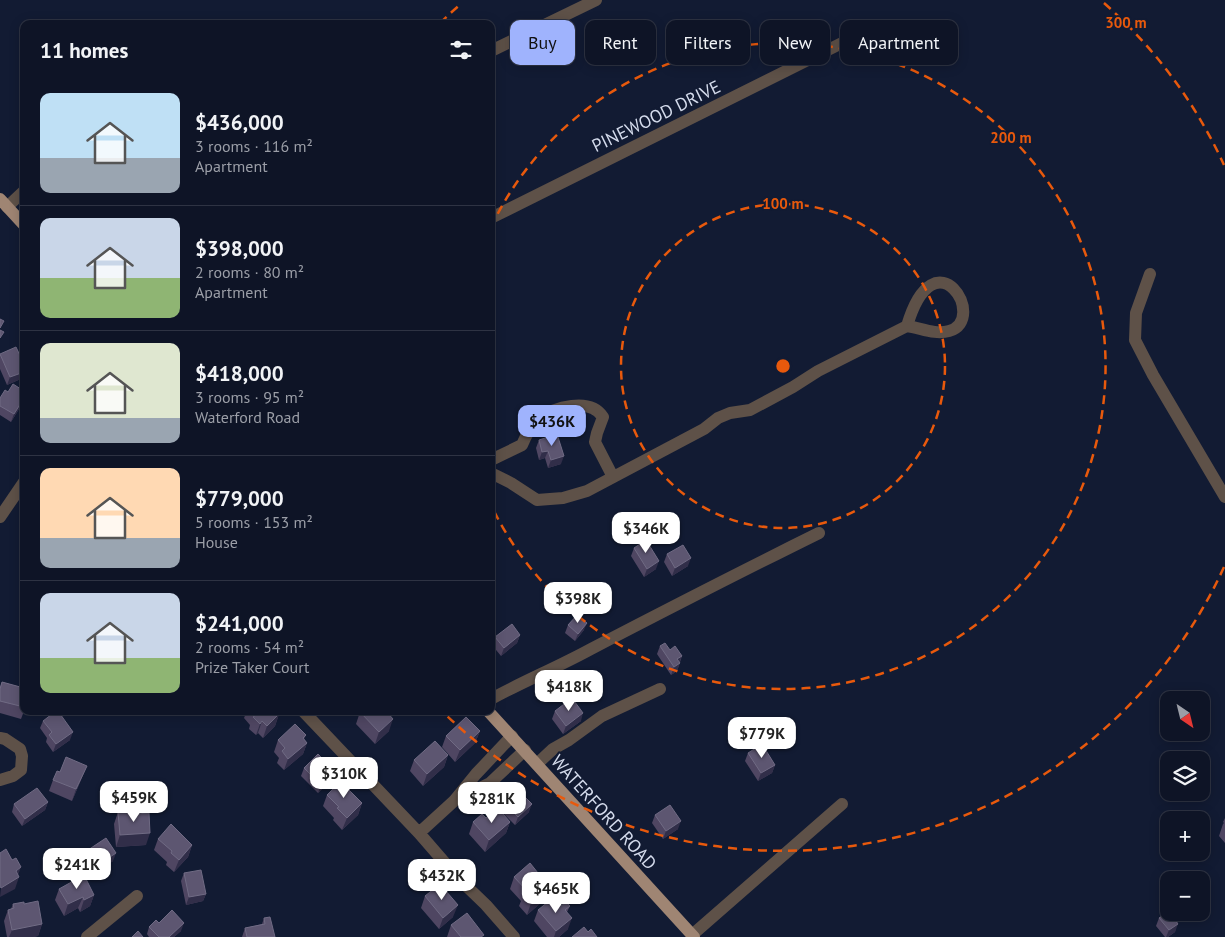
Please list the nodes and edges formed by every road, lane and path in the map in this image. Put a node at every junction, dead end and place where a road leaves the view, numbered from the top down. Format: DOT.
graph roads {
  1 [pos="596,0"];
  2 [pos="840,44"];
  3 [pos="495,49"];
  4 [pos="20,193"];
  5 [pos="4,203"];
  6 [pos="495,216"];
  7 [pos="20,221"];
  8 [pos="1150,274"];
  9 [pos="907,326"];
  10 [pos="495,458"];
  11 [pos="495,475"];
  12 [pos="613,477"];
  13 [pos="20,488"];
  14 [pos="1225,497"];
  15 [pos="0,517"];
  16 [pos="819,533"];
  17 [pos="660,689"];
  18 [pos="495,697"];
  19 [pos="307,715"];
  20 [pos="492,715"];
  21 [pos="512,736"];
  22 [pos="0,738"];
  23 [pos="525,750"];
  24 [pos="537,764"];
  25 [pos="0,780"];
  26 [pos="454,801"];
  27 [pos="842,804"];
  28 [pos="420,833"];
  29 [pos="137,896"];
  30 [pos="693,936"];
  31 [pos="87,937"];
  32 [pos="514,937"];
  1 -- 3 [label="street"];
  2 -- 6 [label="street, PINEWOOD DRIVE"];
  4 -- 5 [label="street"];
  5 -- 7 [label="main road"];
  8 -- 14 [label="street"];
  9 -- 9 [label="street"];
  9 -- 12 [label="street"];
  10 -- 12 [label="street"];
  11 -- 12 [label="street"];
  13 -- 15 [label="street"];
  16 -- 18 [label="street"];
  17 -- 24 [label="street"];
  19 -- 28 [label="street"];
  20 -- 21 [label="main road, WATERFORD ROAD"];
  21 -- 23 [label="main road, WATERFORD ROAD"];
  21 -- 26 [label="street"];
  22 -- 25 [label="street"];
  23 -- 24 [label="main road, WATERFORD ROAD"];
  23 -- 26 [label="street"];
  24 -- 30 [label="main road, WATERFORD ROAD"];
  26 -- 28 [label="street"];
  27 -- 30 [label="street"];
  28 -- 32 [label="street"];
  29 -- 31 [label="street"];
}
